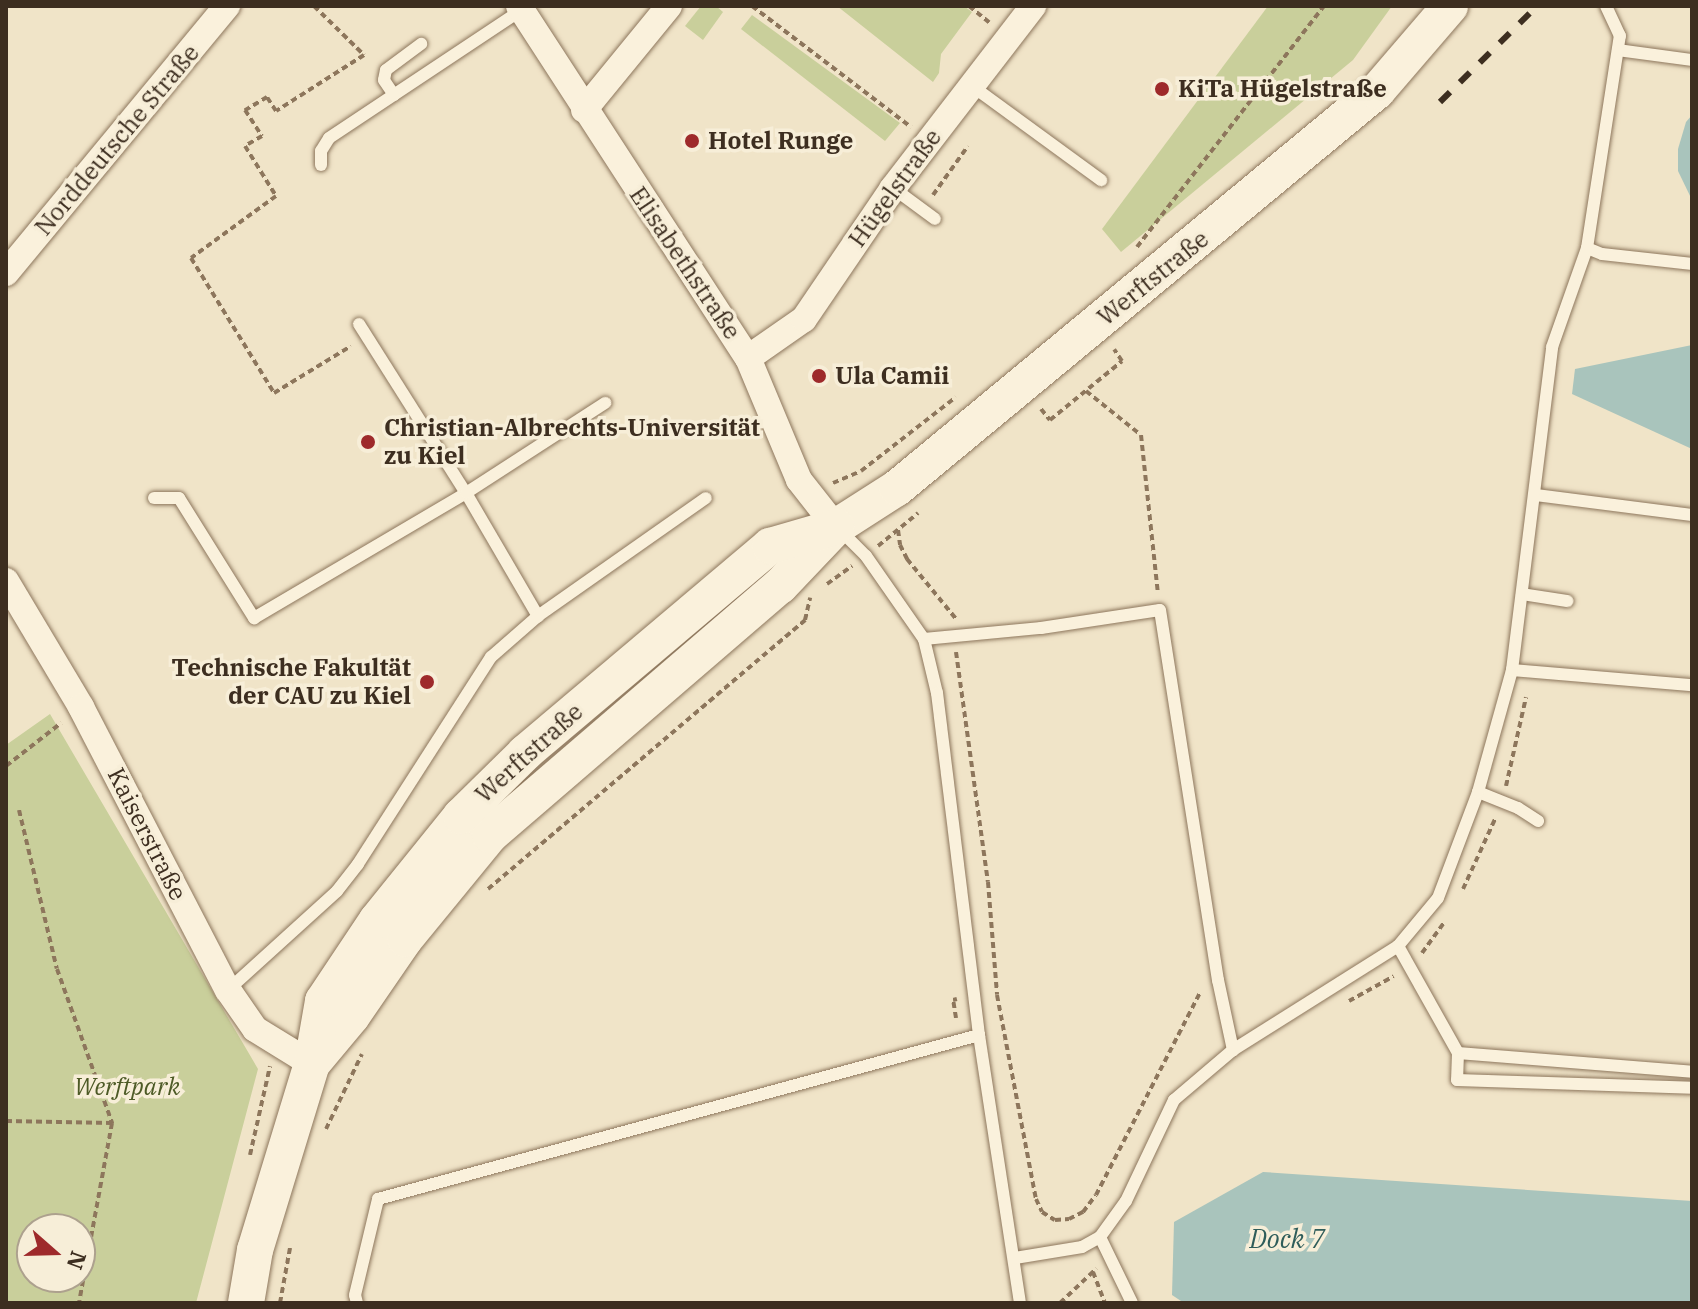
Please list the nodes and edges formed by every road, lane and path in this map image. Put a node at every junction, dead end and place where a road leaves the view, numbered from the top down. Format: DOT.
graph roads {
  1 [pos="227,6"];
  2 [pos="314,6"];
  3 [pos="669,6"];
  4 [pos="752,6"];
  5 [pos="1033,6"];
  6 [pos="1324,6"];
  7 [pos="1450,6"];
  8 [pos="1606,6"];
  9 [pos="520,8"];
  10 [pos="421,44"];
  11 [pos="1618,50"];
  12 [pos="1692,60"];
  13 [pos="972,86"];
  14 [pos="394,95"];
  15 [pos="584,110"];
  16 [pos="960,140"];
  17 [pos="929,141"];
  18 [pos="321,165"];
  19 [pos="1101,180"];
  20 [pos="897,183"];
  21 [pos="935,219"];
  22 [pos="1587,248"];
  23 [pos="1131,255"];
  24 [pos="1692,264"];
  25 [pos="6,273"];
  26 [pos="359,324"];
  27 [pos="366,337"];
  28 [pos="1114,349"];
  29 [pos="748,358"];
  30 [pos="1086,391"];
  31 [pos="605,403"];
  32 [pos="1041,409"];
  33 [pos="926,420"];
  34 [pos="809,492"];
  35 [pos="466,493"];
  36 [pos="1536,495"];
  37 [pos="154,498"];
  38 [pos="706,498"];
  39 [pos="1692,515"];
  40 [pos="836,527"];
  41 [pos="898,530"];
  42 [pos="866,556"];
  43 [pos="822,586"];
  44 [pos="811,594"];
  45 [pos="1522,594"];
  46 [pos="10,598"];
  47 [pos="1567,601"];
  48 [pos="1160,610"];
  49 [pos="538,616"];
  50 [pos="954,637"];
  51 [pos="924,639"];
  52 [pos="1512,670"];
  53 [pos="1530,674"];
  54 [pos="1692,685"];
  55 [pos="81,707"];
  56 [pos="6,766"];
  57 [pos="1478,792"];
  58 [pos="1501,802"];
  59 [pos="19,810"];
  60 [pos="1538,821"];
  61 [pos="481,893"];
  62 [pos="1460,895"];
  63 [pos="1446,921"];
  64 [pos="1398,946"];
  65 [pos="1409,966"];
  66 [pos="1218,980"];
  67 [pos="228,990"];
  68 [pos="1346,1003"];
  69 [pos="979,1035"];
  70 [pos="1233,1050"];
  71 [pos="1458,1053"];
  72 [pos="312,1064"];
  73 [pos="1621,1068"];
  74 [pos="1692,1072"];
  75 [pos="1619,1083"];
  76 [pos="1692,1088"];
  77 [pos="6,1121"];
  78 [pos="112,1123"];
  79 [pos="1100,1237"];
  80 [pos="1109,1256"];
  81 [pos="1015,1258"];
  82 [pos="356,1300"];
  83 [pos="79,1303"];
  84 [pos="246,1303"];
  85 [pos="1020,1303"];
  86 [pos="1060,1303"];
  87 [pos="1132,1303"];
  1 -- 25 [label="street, Norddeutsche Straße"];
  2 -- 27 [label="path"];
  3 -- 15 [label="street"];
  4 -- 17 [label="path"];
  5 -- 13 [label="street, Hügelstraße"];
  6 -- 23 [label="path"];
  7 -- 40 [label="main road, Werftstraße"];
  8 -- 11 [label="lane"];
  9 -- 14 [label="lane"];
  9 -- 15 [label="street, Elisabethstraße"];
  10 -- 14 [label="lane"];
  11 -- 12 [label="lane"];
  11 -- 22 [label="lane"];
  13 -- 17 [label="street, Hügelstraße"];
  13 -- 19 [label="lane"];
  14 -- 18 [label="lane"];
  15 -- 29 [label="street, Elisabethstraße"];
  16 -- 20 [label="path"];
  17 -- 20 [label="street, Hügelstraße"];
  20 -- 21 [label="lane"];
  20 -- 29 [label="street, Hügelstraße"];
  22 -- 24 [label="lane"];
  22 -- 36 [label="lane"];
  26 -- 27 [label="lane"];
  27 -- 35 [label="lane"];
  28 -- 30 [label="path"];
  29 -- 34 [label="street, Elisabethstraße"];
  30 -- 32 [label="path"];
  30 -- 48 [label="path"];
  31 -- 35 [label="lane"];
  33 -- 34 [label="path"];
  34 -- 40 [label="street, Elisabethstraße"];
  35 -- 37 [label="lane"];
  35 -- 49 [label="lane"];
  36 -- 39 [label="lane"];
  36 -- 45 [label="lane"];
  38 -- 49 [label="lane"];
  40 -- 42 [label="lane"];
  40 -- 72 [label="main road, Werftstraße"];
  41 -- 50 [label="path"];
  42 -- 43 [label="path"];
  42 -- 51 [label="lane"];
  44 -- 61 [label="path"];
  45 -- 47 [label="lane"];
  45 -- 52 [label="lane"];
  46 -- 55 [label="street, Kaiserstraße"];
  48 -- 50 [label="lane"];
  48 -- 66 [label="lane"];
  49 -- 67 [label="lane"];
  50 -- 51 [label="lane"];
  50 -- 66 [label="path"];
  51 -- 69 [label="lane"];
  52 -- 53 [label="lane"];
  52 -- 57 [label="lane"];
  53 -- 54 [label="lane"];
  53 -- 58 [label="path"];
  55 -- 56 [label="path"];
  55 -- 67 [label="street, Kaiserstraße"];
  57 -- 58 [label="lane"];
  57 -- 64 [label="lane"];
  58 -- 60 [label="lane"];
  58 -- 62 [label="path"];
  59 -- 78 [label="path"];
  63 -- 65 [label="path"];
  64 -- 65 [label="lane"];
  64 -- 70 [label="lane"];
  65 -- 68 [label="path"];
  65 -- 71 [label="lane"];
  66 -- 70 [label="lane"];
  67 -- 72 [label="street, Kaiserstraße"];
  69 -- 81 [label="lane"];
  69 -- 82 [label="lane"];
  70 -- 79 [label="lane"];
  71 -- 73 [label="lane"];
  71 -- 75 [label="lane"];
  72 -- 84 [label="main road, Werftstraße"];
  73 -- 74 [label="lane"];
  73 -- 75 [label="lane"];
  75 -- 76 [label="lane"];
  77 -- 78 [label="path"];
  78 -- 83 [label="path"];
  79 -- 80 [label="lane"];
  79 -- 81 [label="lane"];
  80 -- 86 [label="path"];
  80 -- 87 [label="lane"];
  81 -- 85 [label="lane"];
}
